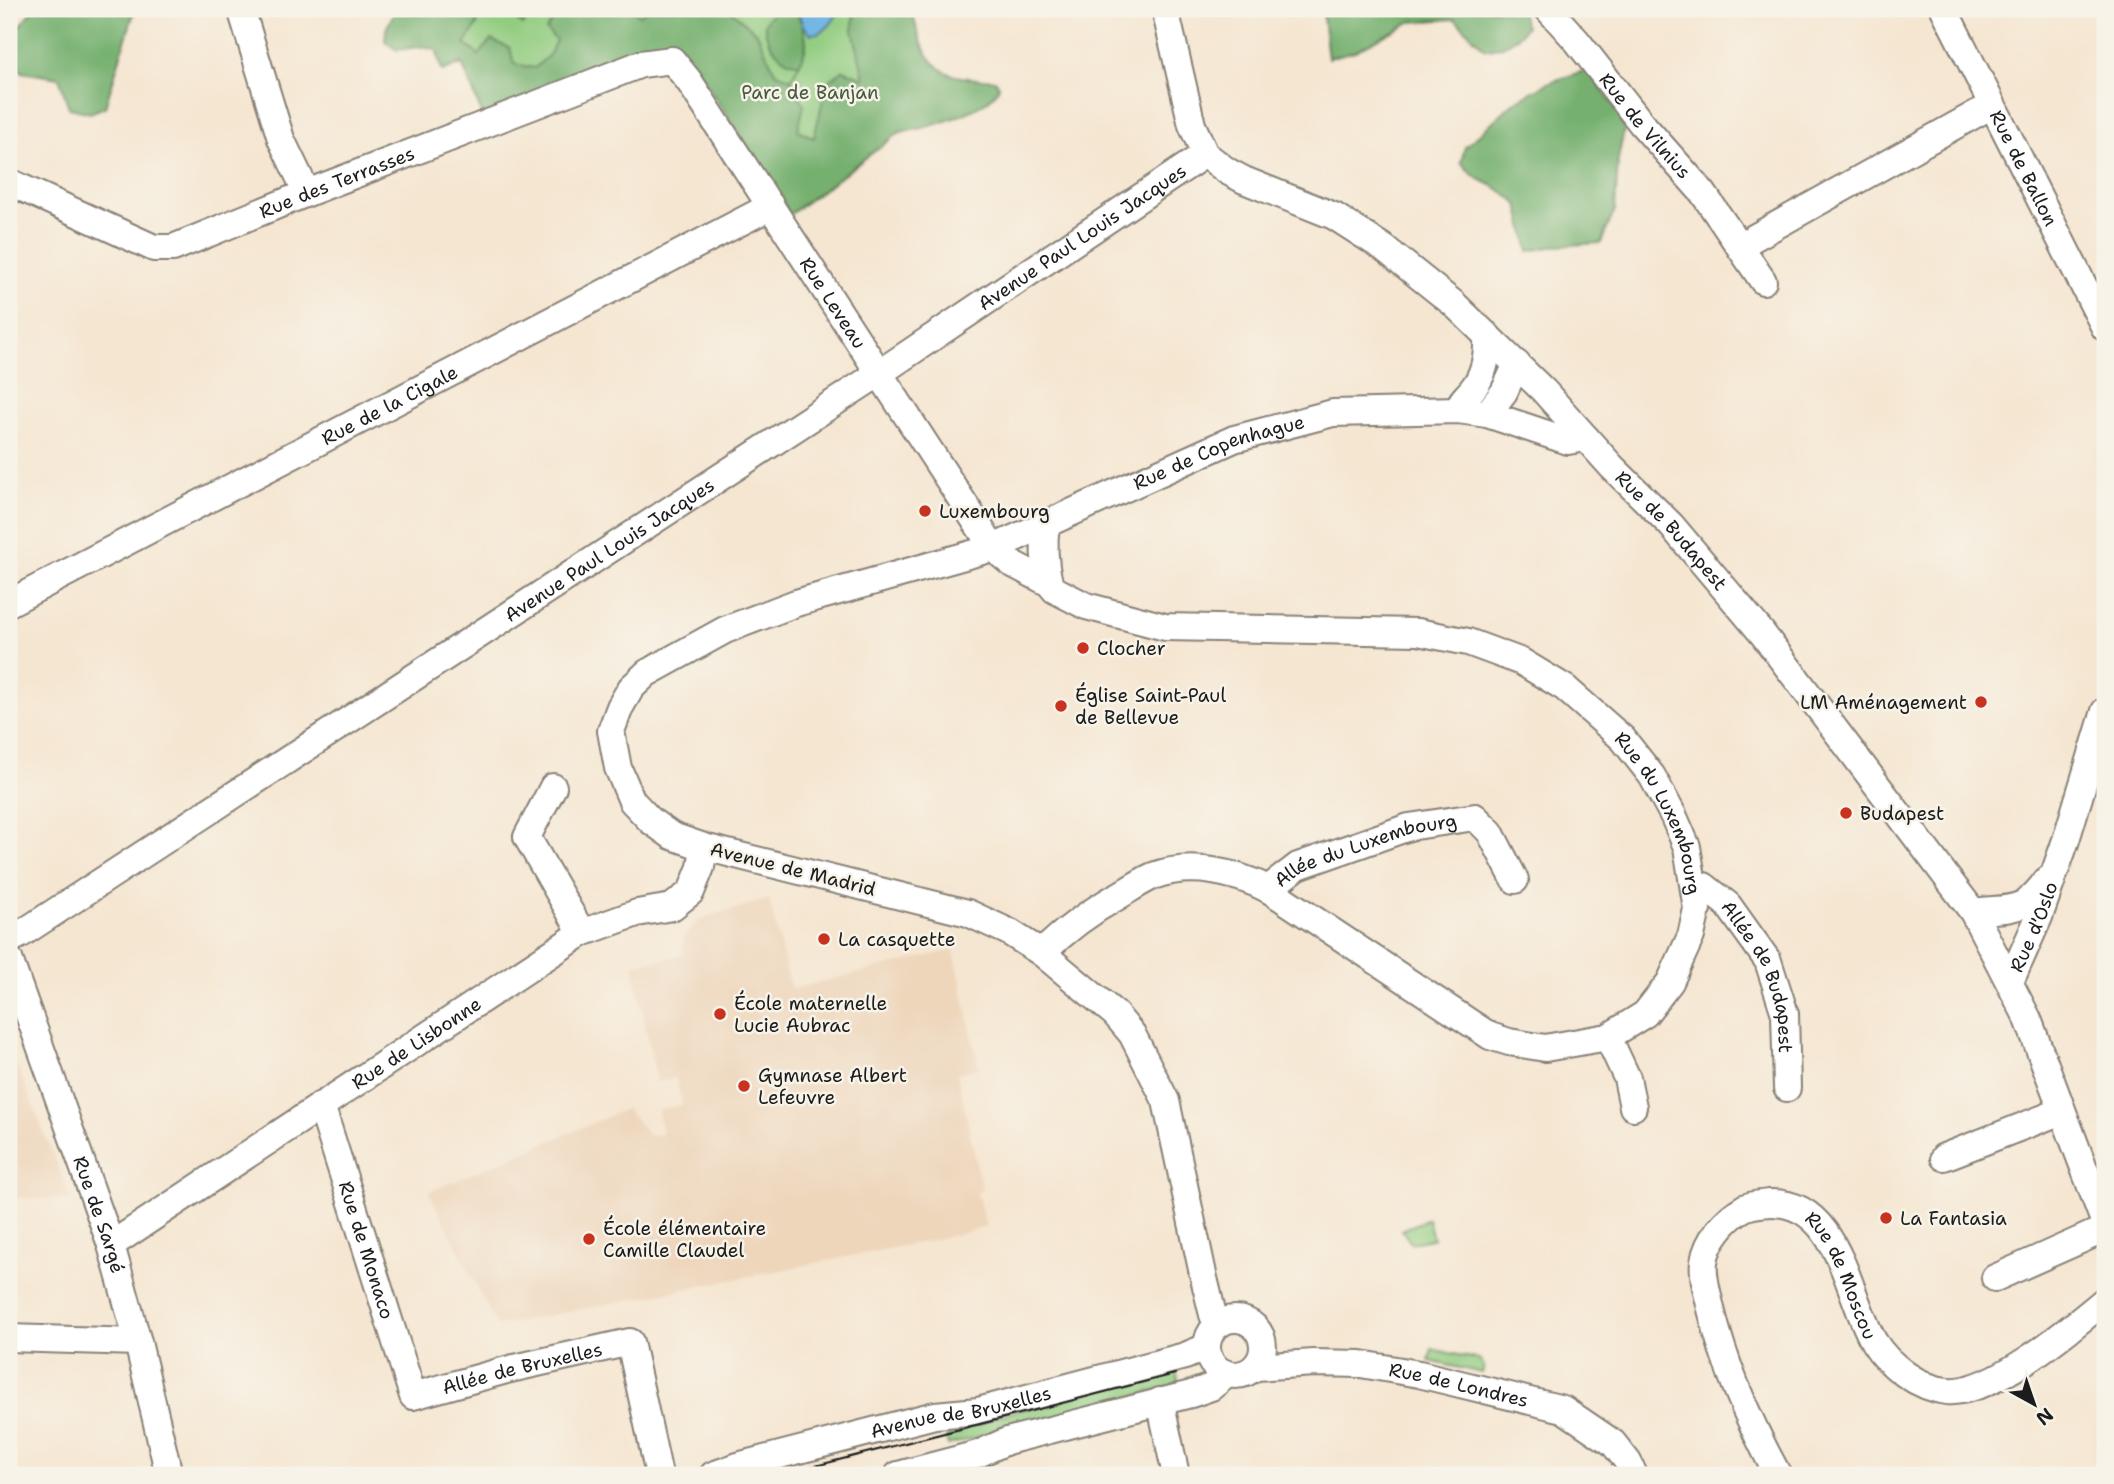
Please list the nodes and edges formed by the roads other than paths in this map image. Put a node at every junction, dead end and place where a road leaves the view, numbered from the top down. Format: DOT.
graph roads {
  1 [pos="241,9"];
  2 [pos="1165,9"];
  3 [pos="1548,9"];
  4 [pos="1944,9"];
  5 [pos="672,60"];
  6 [pos="1992,105"];
  7 [pos="1205,154"];
  8 [pos="9,182"];
  9 [pos="307,193"];
  10 [pos="771,206"];
  11 [pos="1741,245"];
  12 [pos="1763,281"];
  13 [pos="2105,328"];
  14 [pos="1487,335"];
  15 [pos="1517,365"];
  16 [pos="881,372"];
  17 [pos="1458,410"];
  18 [pos="1487,414"];
  19 [pos="1586,438"];
  20 [pos="1046,524"];
  21 [pos="993,548"];
  22 [pos="1048,583"];
  23 [pos="9,603"];
  24 [pos="2105,711"];
  25 [pos="2097,775"];
  26 [pos="553,787"];
  27 [pos="704,847"];
  28 [pos="2053,871"];
  29 [pos="1515,880"];
  30 [pos="1695,884"];
  31 [pos="1268,889"];
  32 [pos="1973,912"];
  33 [pos="577,936"];
  34 [pos="9,940"];
  35 [pos="1042,953"];
  36 [pos="9,959"];
  37 [pos="2010,982"];
  38 [pos="1608,1037"];
  39 [pos="1787,1088"];
  40 [pos="328,1100"];
  41 [pos="1633,1107"];
  42 [pos="2062,1111"];
  43 [pos="1944,1157"];
  44 [pos="2105,1226"];
  45 [pos="111,1245"];
  46 [pos="1996,1278"];
  47 [pos="2105,1300"];
  48 [pos="1220,1324"];
  49 [pos="9,1338"];
  50 [pos="138,1342"];
  51 [pos="1207,1347"];
  52 [pos="1256,1367"];
  53 [pos="1226,1374"];
  54 [pos="414,1396"];
  55 [pos="1160,1401"];
  56 [pos="980,1465"];
  57 [pos="169,1475"];
  58 [pos="659,1475"];
  59 [pos="713,1475"];
  60 [pos="898,1475"];
  61 [pos="1176,1475"];
  62 [pos="1634,1475"];
  63 [pos="1778,1475"];
  1 -- 9 [label="street"];
  2 -- 7 [label="street"];
  3 -- 11 [label="street, Rue de Vilnius"];
  4 -- 6 [label="street, Rue de Ballon"];
  5 -- 9 [label="street, Rue des Terrasses"];
  5 -- 10 [label="street, Rue Leveau"];
  6 -- 11 [label="street"];
  6 -- 13 [label="street, Rue de Ballon"];
  7 -- 14 [label="street, Rue de Budapest"];
  7 -- 16 [label="street, Avenue Paul Louis Jacques"];
  8 -- 9 [label="street, Rue des Terrasses"];
  10 -- 16 [label="street, Rue Leveau"];
  10 -- 23 [label="street, Rue de la Cigale"];
  11 -- 12 [label="street, Rue de Vilnius"];
  14 -- 15 [label="street, Rue de Budapest"];
  14 -- 17 [label="street"];
  15 -- 18 [label="street"];
  15 -- 19 [label="street, Rue de Budapest"];
  16 -- 21 [label="street, Rue Leveau"];
  16 -- 34 [label="street, Avenue Paul Louis Jacques"];
  17 -- 18 [label="street, Rue de Copenhague"];
  17 -- 20 [label="street, Rue de Copenhague"];
  18 -- 19 [label="street, Rue de Copenhague"];
  19 -- 32 [label="street, Rue de Budapest"];
  20 -- 21 [label="street, Rue de Copenhague"];
  20 -- 22 [label="street"];
  21 -- 22 [label="street, Rue du Luxembourg"];
  21 -- 27 [label="street, Avenue de Madrid"];
  22 -- 30 [label="street, Rue du Luxembourg"];
  24 -- 25 [label="street, Rue d'Oslo"];
  25 -- 28 [label="street, Rue d'Oslo"];
  26 -- 33 [label="street"];
  27 -- 33 [label="street, Rue de Lisbonne"];
  27 -- 35 [label="street, Avenue de Madrid"];
  28 -- 32 [label="street, Rue d'Oslo"];
  28 -- 37 [label="street, Rue d'Oslo"];
  29 -- 31 [label="street, Allée du Luxembourg"];
  30 -- 38 [label="street, Rue du Luxembourg"];
  30 -- 39 [label="street, Allée de Budapest"];
  31 -- 35 [label="street, Rue du Luxembourg"];
  31 -- 38 [label="street, Rue du Luxembourg"];
  32 -- 37 [label="street, Rue de Budapest"];
  33 -- 40 [label="street, Rue de Lisbonne"];
  35 -- 48 [label="street, Avenue de Madrid"];
  36 -- 45 [label="street, Rue de Sargé"];
  37 -- 42 [label="street, Rue de Budapest"];
  38 -- 41 [label="street"];
  40 -- 45 [label="street, Rue de Lisbonne"];
  40 -- 54 [label="street, Rue de Monaco"];
  42 -- 43 [label="street"];
  42 -- 44 [label="street, Rue de Budapest"];
  44 -- 46 [label="street"];
  45 -- 50 [label="street, Rue de Sargé"];
  47 -- 63 [label="street, Rue de Moscou"];
  48 -- 51 [label="street"];
  48 -- 52 [label="street"];
  49 -- 50 [label="street"];
  50 -- 57 [label="street, Rue de Sargé"];
  51 -- 53 [label="street"];
  51 -- 59 [label="street, Avenue de Bruxelles"];
  52 -- 53 [label="street"];
  52 -- 62 [label="street, Rue de Londres"];
  53 -- 55 [label="street, Avenue de Bruxelles"];
  54 -- 58 [label="street, Allée de Bruxelles"];
  55 -- 56 [label="street, Avenue de Bruxelles"];
  55 -- 61 [label="street"];
  56 -- 60 [label="street, Avenue de Bruxelles"];
}
